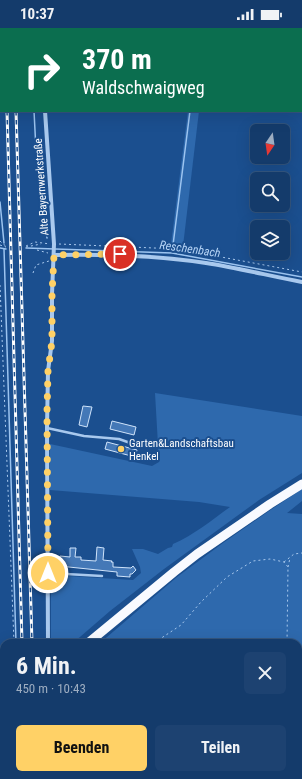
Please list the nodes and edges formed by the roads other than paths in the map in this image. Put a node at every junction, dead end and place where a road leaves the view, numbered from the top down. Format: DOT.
graph roads {
  1 [pos="45,112"];
  2 [pos="54,253"];
  3 [pos="302,282"];
  4 [pos="47,428"];
  5 [pos="136,445"];
  6 [pos="302,484"];
  7 [pos="48,573"];
  8 [pos="102,576"];
  9 [pos="48,639"];
  10 [pos="93,639"];
  1 -- 2 [label="street, Alte Bayernwerkstraße"];
  2 -- 3 [label="street"];
  2 -- 4 [label="street, Alte Bayernwerkstraße"];
  4 -- 5 [label="lane"];
  4 -- 7 [label="street, Alte Bayernwerkstraße"];
  6 -- 10 [label="highway"];
  7 -- 8 [label="lane"];
  7 -- 9 [label="street, Alte Bayernwerkstraße"];
}
